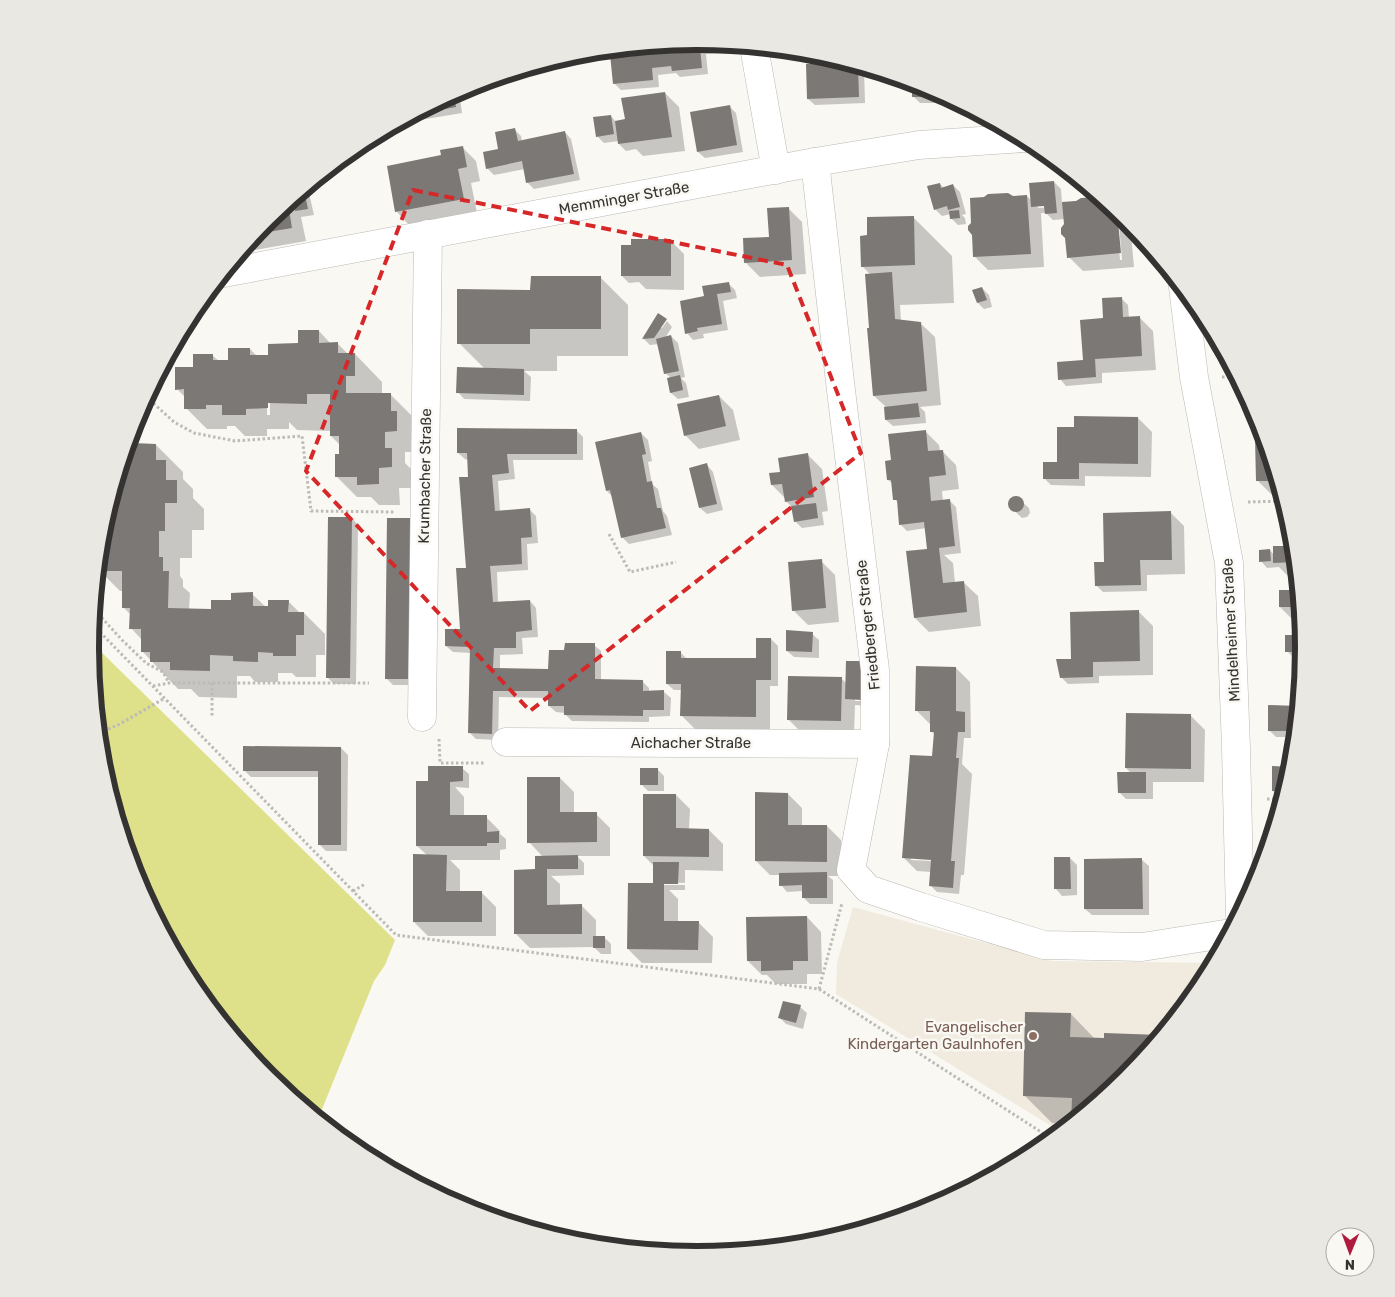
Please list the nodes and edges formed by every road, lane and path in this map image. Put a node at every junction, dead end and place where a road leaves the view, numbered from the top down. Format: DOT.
graph roads {
  1 [pos="755,53"];
  2 [pos="1011,139"];
  3 [pos="815,162"];
  4 [pos="776,170"];
  5 [pos="428,234"];
  6 [pos="234,271"];
  7 [pos="1185,302"];
  8 [pos="153,402"];
  9 [pos="1277,501"];
  10 [pos="1217,502"];
  11 [pos="425,511"];
  12 [pos="609,534"];
  13 [pos="676,562"];
  14 [pos="100,614"];
  15 [pos="99,631"];
  16 [pos="169,683"];
  17 [pos="212,683"];
  18 [pos="369,683"];
  19 [pos="154,686"];
  20 [pos="164,698"];
  21 [pos="422,717"];
  22 [pos="212,718"];
  23 [pos="105,731"];
  24 [pos="506,742"];
  25 [pos="875,744"];
  26 [pos="851,870"];
  27 [pos="366,884"];
  28 [pos="353,891"];
  29 [pos="1240,901"];
  30 [pos="1223,934"];
  31 [pos="819,989"];
  32 [pos="1046,1135"];
  1 -- 4 [label="street"];
  2 -- 3 [label="street, Memminger Straße"];
  3 -- 4 [label="street, Memminger Straße"];
  3 -- 25 [label="street, Friedberger Straße"];
  4 -- 5 [label="street, Memminger Straße"];
  5 -- 6 [label="street, Memminger Straße"];
  5 -- 11 [label="street, Krumbacher Straße"];
  7 -- 10 [label="street, Mindelheimer Straße"];
  8 -- 11 [label="path"];
  9 -- 10 [label="path"];
  10 -- 29 [label="street, Mindelheimer Straße"];
  11 -- 21 [label="street, Krumbacher Straße"];
  12 -- 13 [label="path"];
  14 -- 16 [label="path"];
  15 -- 19 [label="path"];
  16 -- 17 [label="path"];
  16 -- 19 [label="path"];
  17 -- 18 [label="path"];
  17 -- 22 [label="path"];
  19 -- 20 [label="path"];
  20 -- 23 [label="path"];
  20 -- 28 [label="path"];
  21 -- 24 [label="path"];
  24 -- 25 [label="street, Aichacher Straße"];
  25 -- 26 [label="street, Friedberger Straße"];
  26 -- 30 [label="street"];
  26 -- 31 [label="path"];
  27 -- 28 [label="path"];
  28 -- 31 [label="path"];
  31 -- 32 [label="path"];
}
